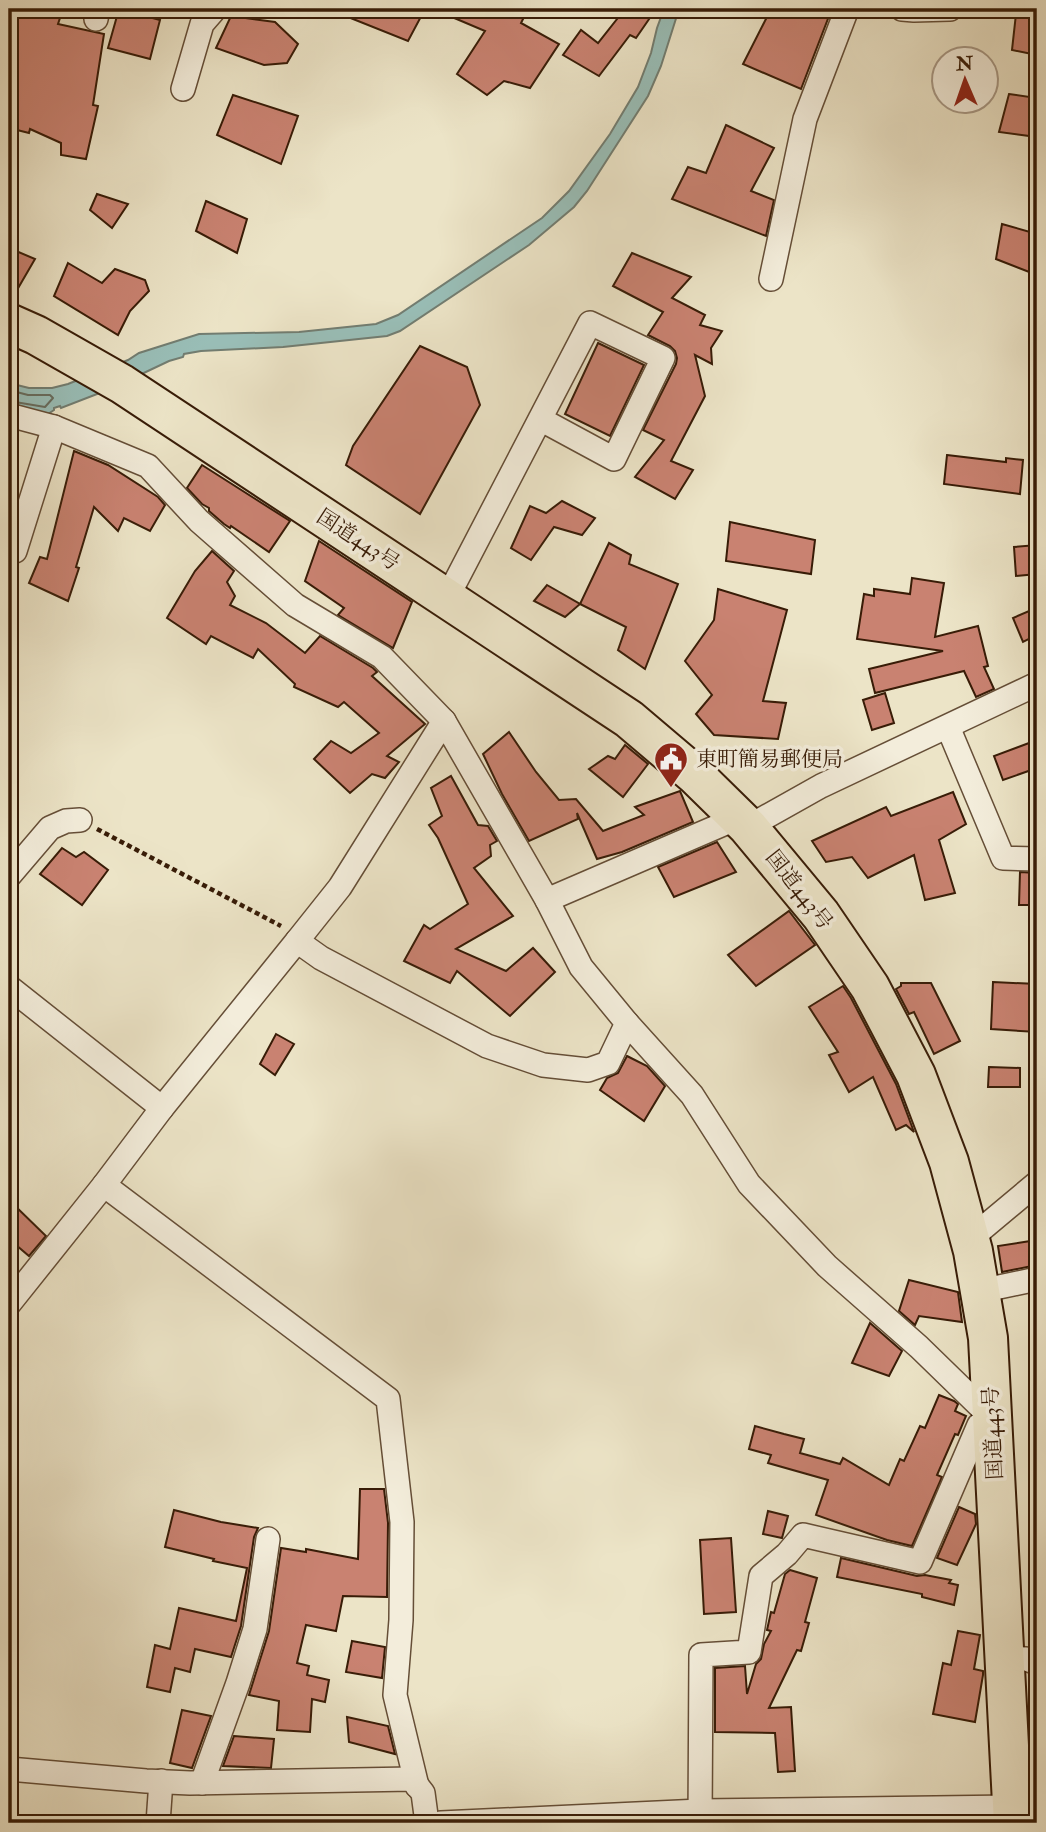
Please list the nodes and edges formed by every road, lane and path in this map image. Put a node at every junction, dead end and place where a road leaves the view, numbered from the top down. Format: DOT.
graph roads {
  1 [pos="215,9"];
  2 [pos="846,9"];
  3 [pos="902,9"];
  4 [pos="950,9"];
  5 [pos="183,89"];
  6 [pos="771,279"];
  7 [pos="9,323"];
  8 [pos="9,415"];
  9 [pos="540,419"];
  10 [pos="54,426"];
  11 [pos="15,551"];
  12 [pos="447,598"];
  13 [pos="1037,684"];
  14 [pos="444,721"];
  15 [pos="948,727"];
  16 [pos="80,820"];
  17 [pos="748,827"];
  18 [pos="1037,859"];
  19 [pos="9,876"];
  20 [pos="547,900"];
  21 [pos="297,941"];
  22 [pos="9,986"];
  23 [pos="628,1023"];
  24 [pos="162,1108"];
  25 [pos="1037,1183"];
  26 [pos="104,1185"];
  27 [pos="970,1239"];
  28 [pos="1037,1279"];
  29 [pos="980,1291"];
  30 [pos="9,1304"];
  31 [pos="993,1419"];
  32 [pos="268,1539"];
  33 [pos="1021,1660"];
  34 [pos="9,1769"];
  35 [pos="161,1782"];
  36 [pos="202,1783"];
  37 [pos="417,1786"];
  38 [pos="1013,1815"];
  39 [pos="700,1817"];
  40 [pos="158,1823"];
  41 [pos="427,1823"];
  42 [pos="441,1823"];
  1 -- 5 [label="street"];
  2 -- 6 [label="street"];
  3 -- 4 [label="street"];
  7 -- 12 [label="highway, 国道443号"];
  8 -- 10 [label="street"];
  9 -- 9 [label="street"];
  9 -- 12 [label="street"];
  10 -- 11 [label="street"];
  10 -- 14 [label="street"];
  12 -- 17 [label="highway, 国道443号"];
  13 -- 15 [label="street"];
  14 -- 20 [label="street"];
  14 -- 21 [label="street"];
  15 -- 17 [label="street"];
  15 -- 18 [label="street"];
  16 -- 19 [label="street"];
  16 -- 21 [label="path"];
  17 -- 20 [label="street"];
  17 -- 27 [label="highway, 国道443号"];
  20 -- 23 [label="street"];
  21 -- 23 [label="street"];
  21 -- 24 [label="street"];
  22 -- 24 [label="street"];
  23 -- 31 [label="street"];
  24 -- 26 [label="street"];
  25 -- 27 [label="street"];
  26 -- 30 [label="street"];
  26 -- 37 [label="street"];
  27 -- 29 [label="highway, 国道443号"];
  28 -- 29 [label="street"];
  29 -- 31 [label="highway, 国道443号"];
  31 -- 33 [label="highway, 国道443号"];
  31 -- 39 [label="street"];
  32 -- 36 [label="street"];
  33 -- 38 [label="highway, 国道443号"];
  34 -- 35 [label="street"];
  35 -- 36 [label="street"];
  35 -- 40 [label="street"];
  36 -- 37 [label="street"];
  37 -- 41 [label="street"];
  38 -- 39 [label="street"];
  39 -- 42 [label="street"];
}
